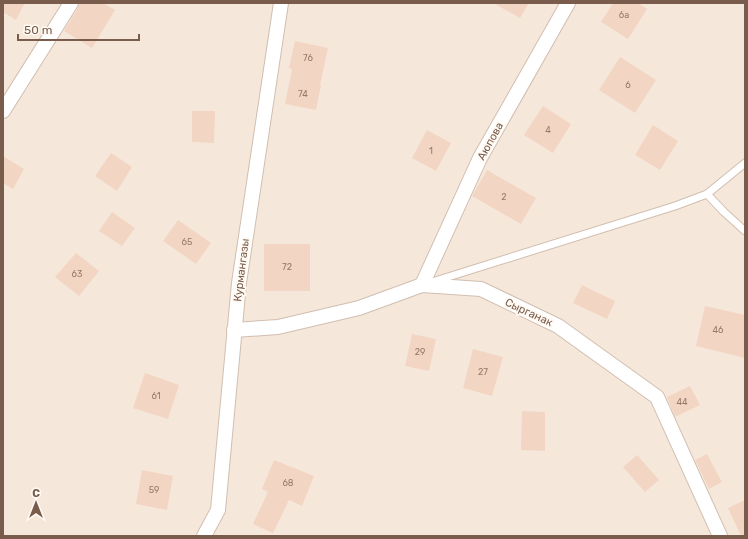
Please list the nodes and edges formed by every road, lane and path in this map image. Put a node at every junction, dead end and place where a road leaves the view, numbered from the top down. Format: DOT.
graph roads {
  1 [pos="71,3"];
  2 [pos="280,3"];
  3 [pos="568,3"];
  4 [pos="3,111"];
  5 [pos="745,163"];
  6 [pos="707,194"];
  7 [pos="745,231"];
  8 [pos="422,285"];
  9 [pos="234,330"];
  10 [pos="719,535"];
  11 [pos="204,536"];
  1 -- 4 [label="street"];
  2 -- 9 [label="street, Курмангазы"];
  3 -- 8 [label="street, Аюпова"];
  5 -- 6 [label="lane"];
  6 -- 7 [label="lane"];
  6 -- 8 [label="lane"];
  8 -- 9 [label="street, Сырганак"];
  8 -- 10 [label="street, Сырганак"];
  9 -- 11 [label="street, Курмангазы"];
}
